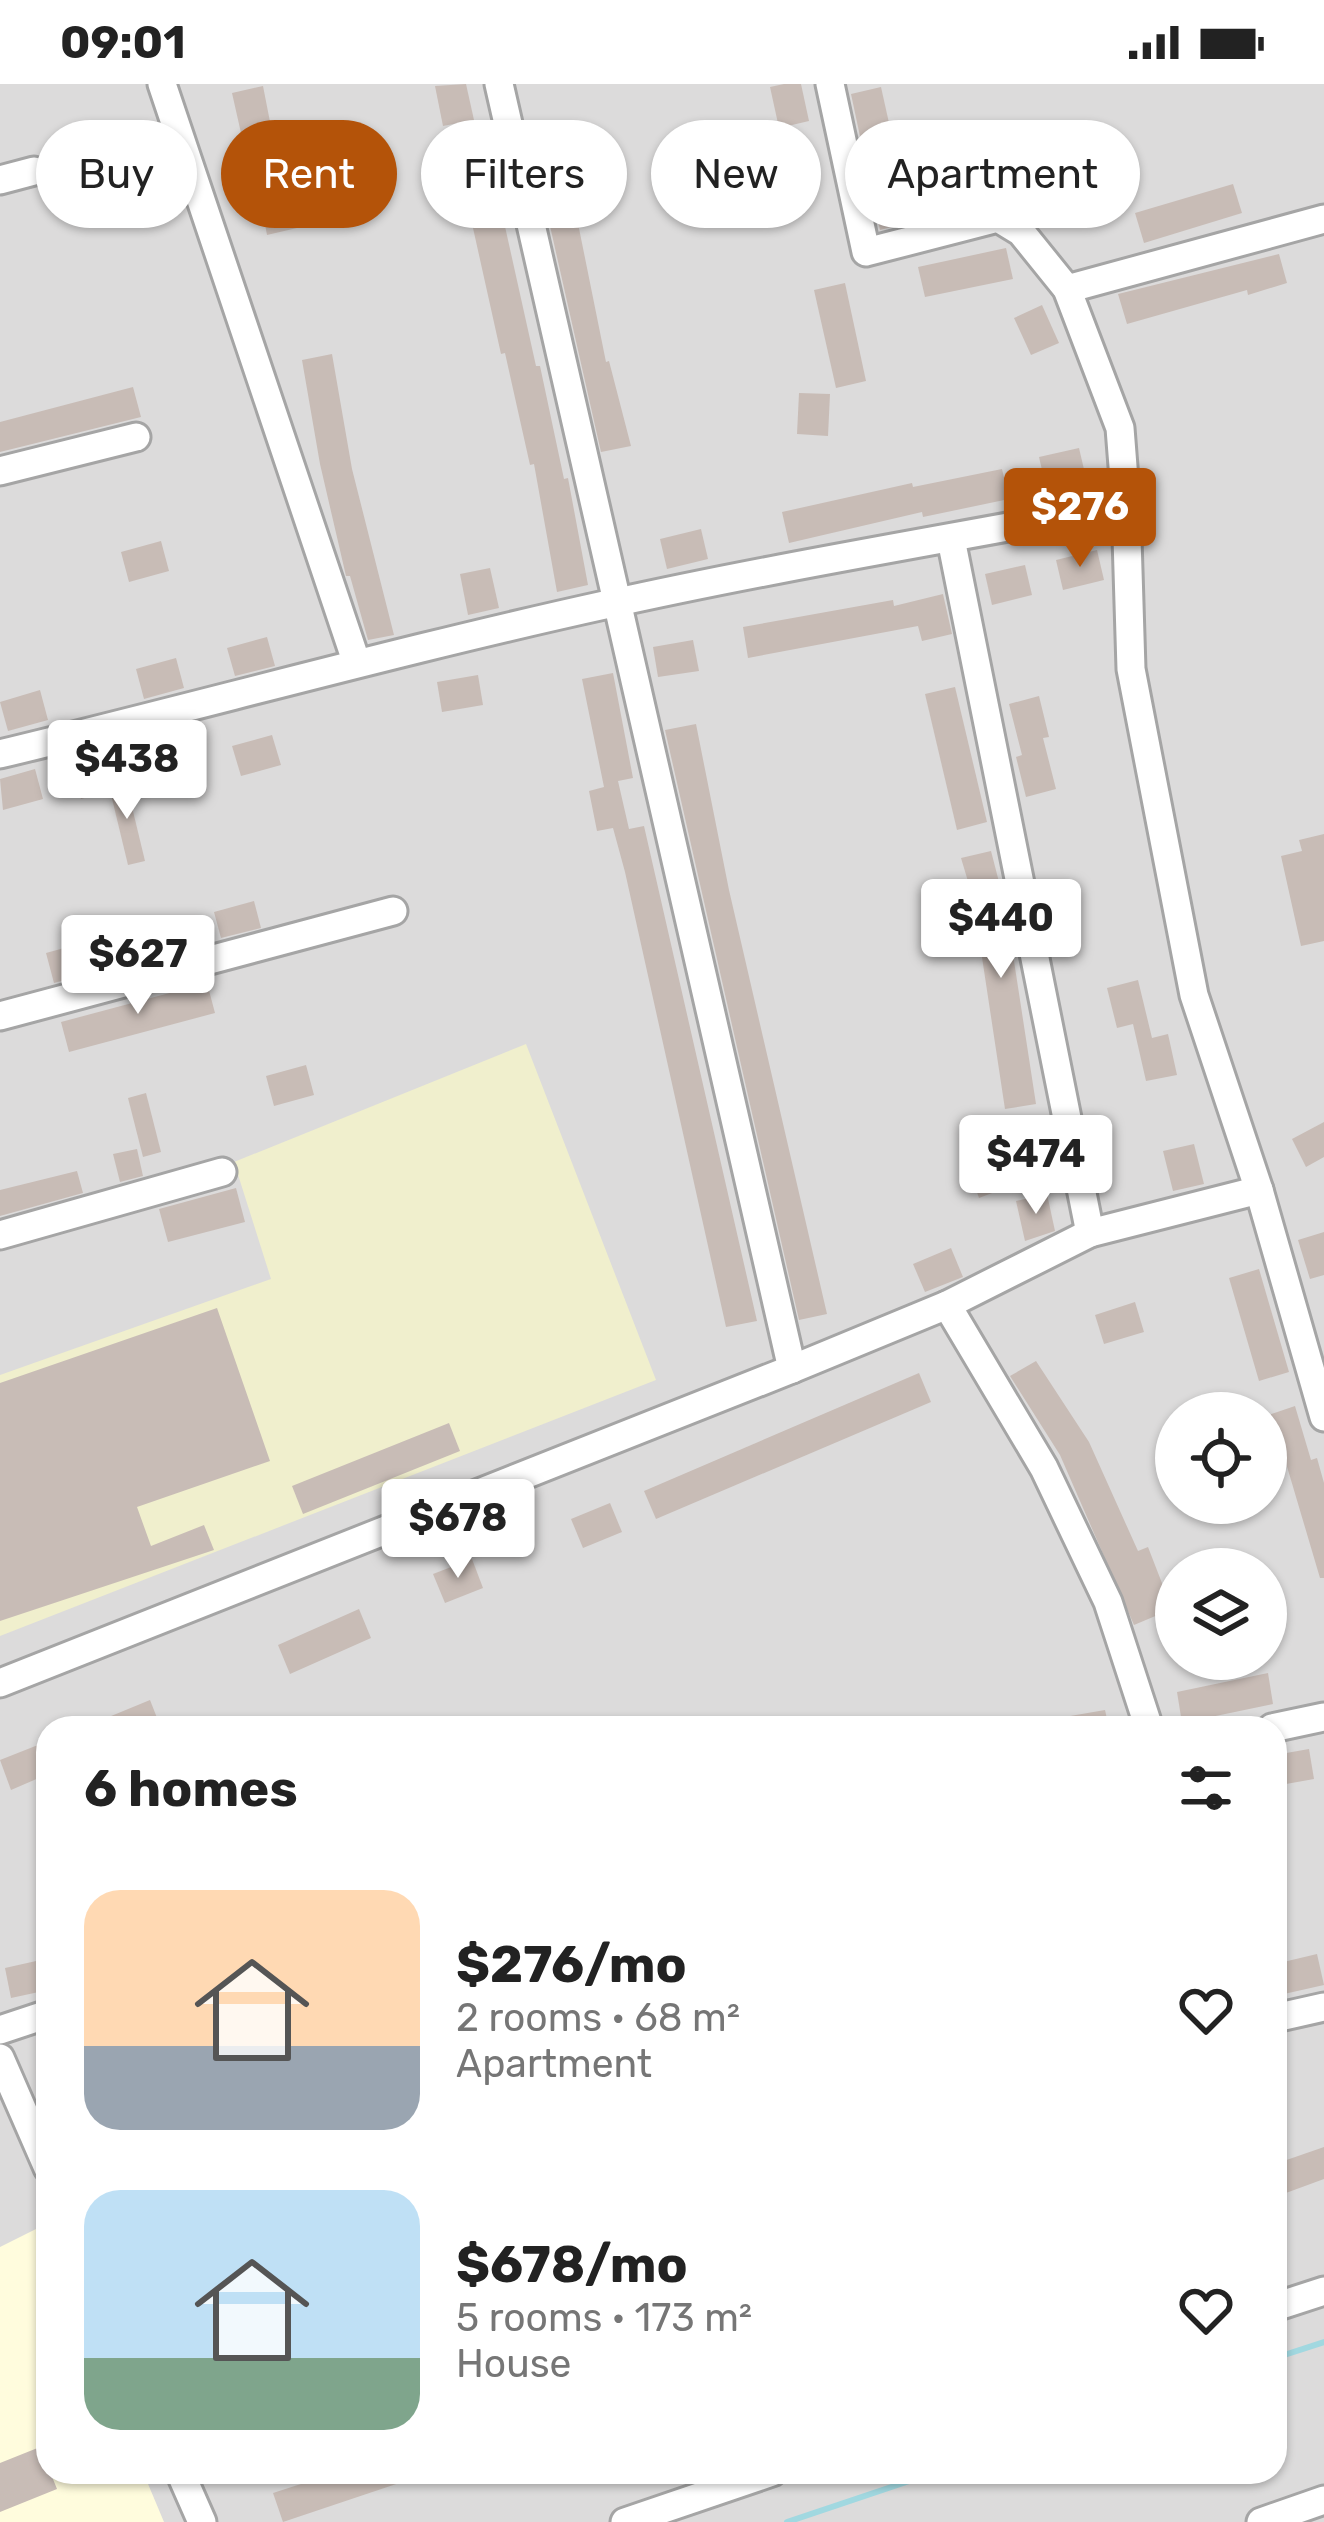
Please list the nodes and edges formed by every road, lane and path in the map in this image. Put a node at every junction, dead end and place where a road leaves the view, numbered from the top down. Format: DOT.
graph roads {
  1 [pos="162,84"];
  2 [pos="499,84"];
  3 [pos="830,84"];
  4 [pos="34,171"];
  5 [pos="0,180"];
  6 [pos="1324,219"];
  7 [pos="1067,289"];
  8 [pos="136,437"];
  9 [pos="0,471"];
  10 [pos="1126,505"];
  11 [pos="951,539"];
  12 [pos="615,603"];
  13 [pos="356,661"];
  14 [pos="0,754"];
  15 [pos="393,911"];
  16 [pos="0,1016"];
  17 [pos="222,1172"];
  18 [pos="1258,1190"];
  19 [pos="1090,1233"];
  20 [pos="0,1235"];
  21 [pos="947,1305"];
  22 [pos="792,1369"];
  23 [pos="1324,1417"];
  24 [pos="0,1683"];
  25 [pos="1145,1716"];
  26 [pos="1324,1717"];
  27 [pos="1287,1725"];
  28 [pos="1324,2007"];
  29 [pos="1287,2015"];
  30 [pos="36,2018"];
  31 [pos="0,2030"];
  32 [pos="0,2058"];
  33 [pos="36,2140"];
  34 [pos="1324,2291"];
  35 [pos="1287,2303"];
  36 [pos="185,2484"];
  37 [pos="737,2484"];
  38 [pos="1324,2500"];
  39 [pos="202,2522"];
  40 [pos="625,2522"];
  41 [pos="1261,2522"];
  1 -- 13 [label="street"];
  2 -- 12 [label="street"];
  3 -- 7 [label="street"];
  4 -- 5 [label="street"];
  6 -- 7 [label="street"];
  7 -- 10 [label="street"];
  8 -- 9 [label="street"];
  10 -- 11 [label="street"];
  10 -- 18 [label="street"];
  11 -- 12 [label="street"];
  11 -- 19 [label="street"];
  12 -- 13 [label="street"];
  12 -- 22 [label="street"];
  13 -- 14 [label="street"];
  15 -- 16 [label="street"];
  17 -- 20 [label="street"];
  18 -- 19 [label="street"];
  18 -- 23 [label="street"];
  19 -- 21 [label="street"];
  21 -- 22 [label="street"];
  21 -- 25 [label="street"];
  22 -- 24 [label="street"];
  26 -- 27 [label="street"];
  28 -- 29 [label="street"];
  30 -- 31 [label="street"];
  32 -- 33 [label="street"];
  34 -- 35 [label="street"];
  36 -- 39 [label="street"];
  37 -- 40 [label="street"];
  38 -- 41 [label="street"];
}
